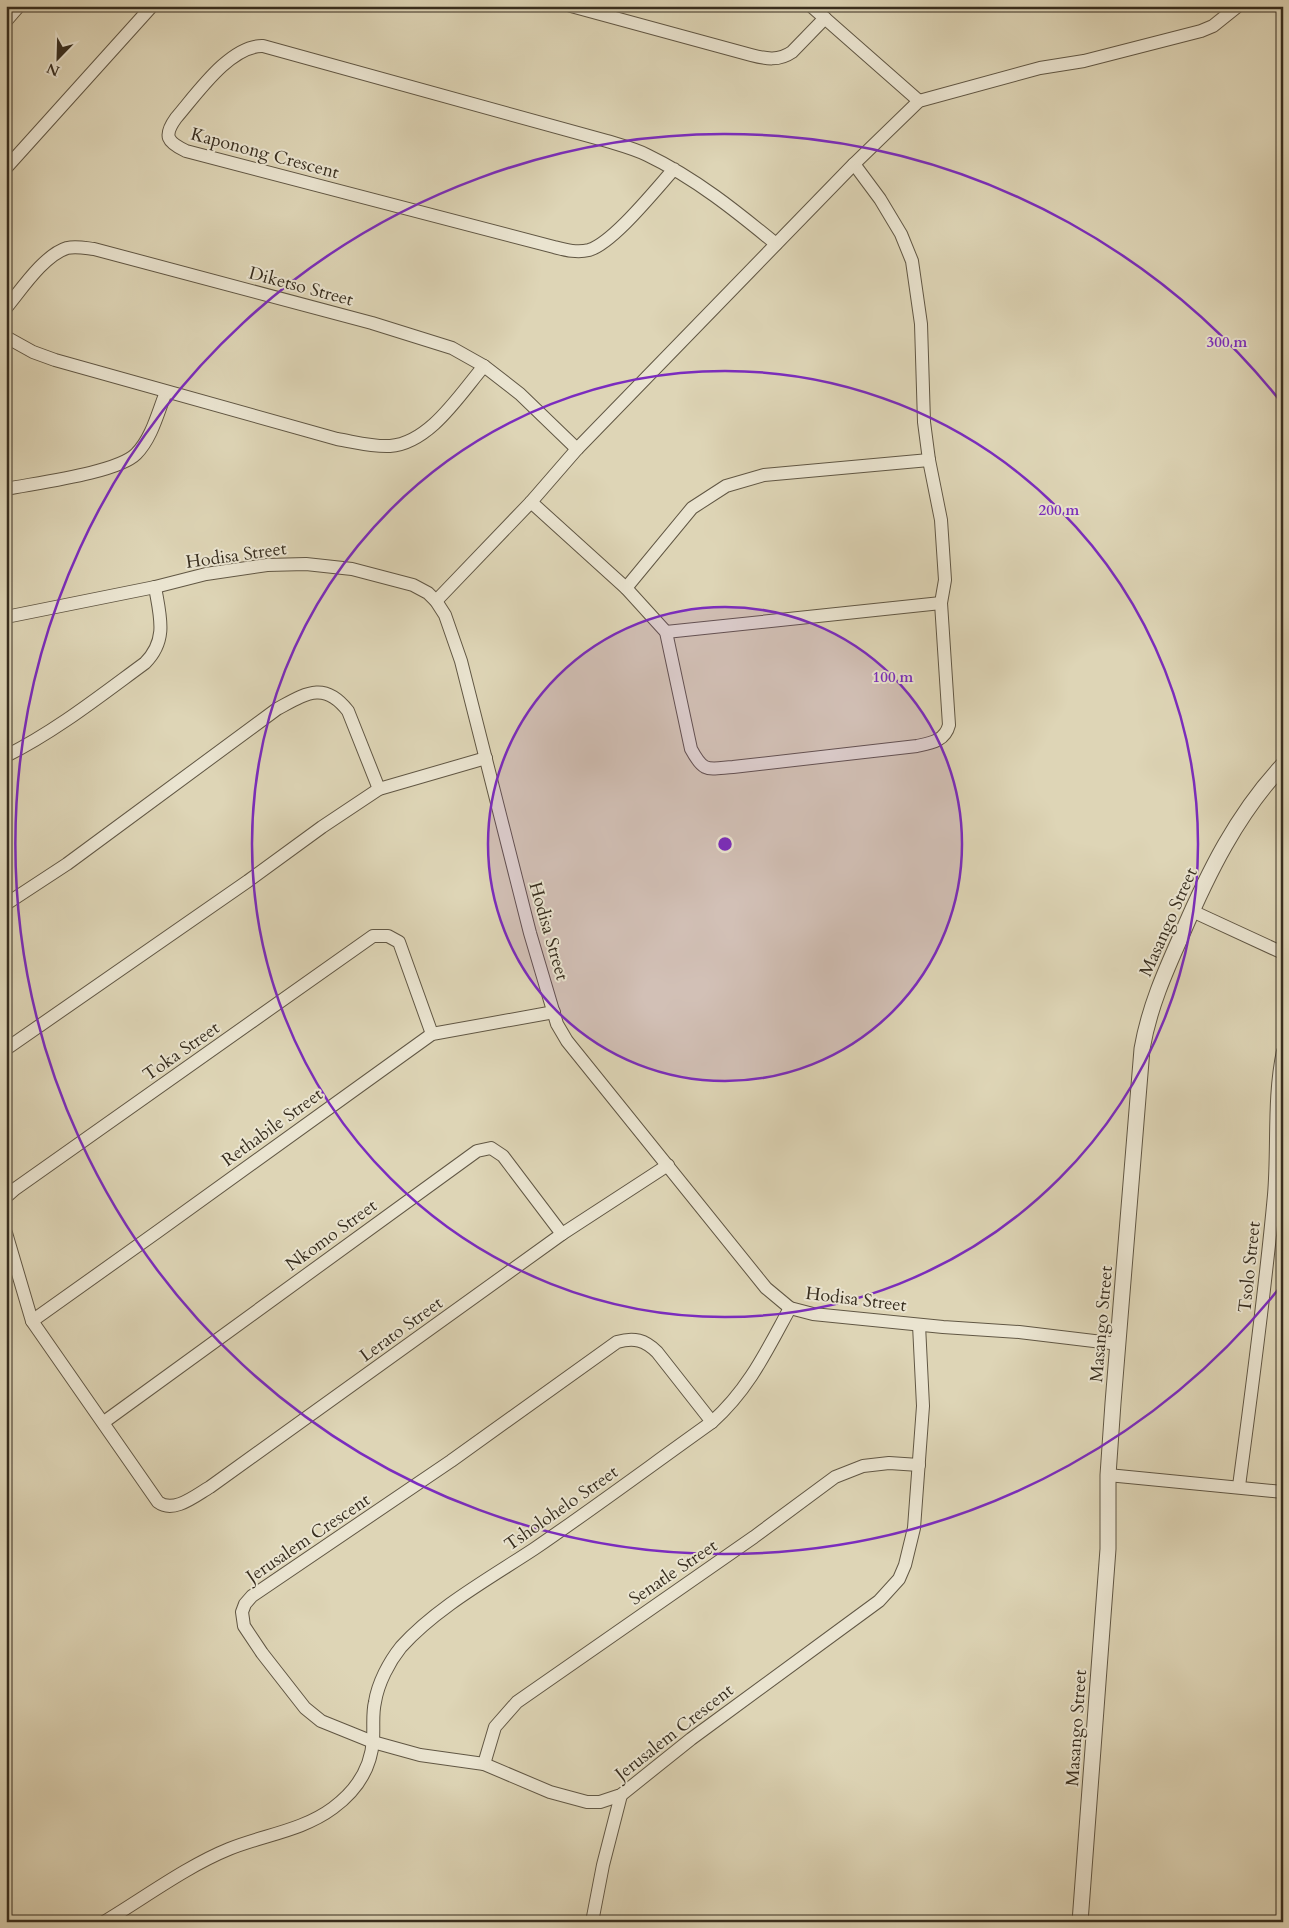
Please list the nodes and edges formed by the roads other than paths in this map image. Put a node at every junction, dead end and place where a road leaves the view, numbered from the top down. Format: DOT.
graph roads {
  1 [pos="19,6"];
  2 [pos="152,6"];
  3 [pos="571,6"];
  4 [pos="811,6"];
  5 [pos="1238,6"];
  6 [pos="825,18"];
  7 [pos="6,20"];
  8 [pos="919,101"];
  9 [pos="854,164"];
  10 [pos="6,168"];
  11 [pos="674,169"];
  12 [pos="776,244"];
  13 [pos="6,308"];
  14 [pos="6,336"];
  15 [pos="484,366"];
  16 [pos="166,392"];
  17 [pos="577,449"];
  18 [pos="929,460"];
  19 [pos="6,489"];
  20 [pos="530,502"];
  21 [pos="155,587"];
  22 [pos="626,588"];
  23 [pos="436,600"];
  24 [pos="941,602"];
  25 [pos="6,617"];
  26 [pos="666,632"];
  27 [pos="6,756"];
  28 [pos="486,758"];
  29 [pos="1283,765"];
  30 [pos="379,789"];
  31 [pos="6,904"];
  32 [pos="1192,911"];
  33 [pos="1283,953"];
  34 [pos="554,1012"];
  35 [pos="432,1034"];
  36 [pos="6,1049"];
  37 [pos="1283,1051"];
  38 [pos="668,1165"];
  39 [pos="10,1193"];
  40 [pos="6,1233"];
  41 [pos="562,1234"];
  42 [pos="790,1308"];
  43 [pos="32,1320"];
  44 [pos="919,1325"];
  45 [pos="1119,1344"];
  46 [pos="104,1422"];
  47 [pos="712,1422"];
  48 [pos="919,1464"];
  49 [pos="1108,1475"];
  50 [pos="1239,1486"];
  51 [pos="1283,1492"];
  52 [pos="373,1742"];
  53 [pos="484,1764"];
  54 [pos="621,1795"];
  55 [pos="104,1922"];
  56 [pos="592,1922"];
  57 [pos="1080,1922"];
  1 -- 7 [label="street"];
  2 -- 10 [label="street"];
  3 -- 6 [label="street"];
  4 -- 6 [label="street"];
  5 -- 8 [label="street"];
  6 -- 8 [label="street"];
  8 -- 9 [label="street"];
  9 -- 12 [label="street"];
  9 -- 18 [label="street"];
  11 -- 11 [label="street, Kaponong Crescent"];
  11 -- 12 [label="street, Kaponong Crescent"];
  12 -- 17 [label="street"];
  13 -- 15 [label="street, Diketso Street"];
  14 -- 16 [label="street"];
  15 -- 16 [label="street"];
  15 -- 17 [label="street, Diketso Street"];
  16 -- 19 [label="street"];
  17 -- 20 [label="street"];
  18 -- 22 [label="street"];
  18 -- 24 [label="street"];
  20 -- 22 [label="street"];
  20 -- 23 [label="street"];
  21 -- 23 [label="street, Hodisa Street"];
  21 -- 25 [label="street, Hodisa Street"];
  21 -- 27 [label="street"];
  22 -- 26 [label="street"];
  23 -- 28 [label="street, Hodisa Street"];
  24 -- 26 [label="street"];
  24 -- 26 [label="street"];
  28 -- 30 [label="street"];
  28 -- 34 [label="street, Hodisa Street"];
  29 -- 32 [label="street, Masango Street"];
  30 -- 31 [label="street"];
  30 -- 36 [label="street"];
  32 -- 33 [label="street"];
  32 -- 45 [label="street, Masango Street"];
  34 -- 35 [label="street, Rethabile Street"];
  34 -- 38 [label="street, Hodisa Street"];
  35 -- 39 [label="street, Toka Street"];
  35 -- 43 [label="street, Rethabile Street"];
  37 -- 50 [label="street, Tsolo Street"];
  38 -- 41 [label="street, Lerato Street"];
  38 -- 42 [label="street, Hodisa Street"];
  40 -- 43 [label="street"];
  41 -- 46 [label="street, Nkomo Street"];
  41 -- 46 [label="street, Lerato Street"];
  42 -- 44 [label="street, Hodisa Street"];
  42 -- 47 [label="street, Tsholohelo Street"];
  43 -- 46 [label="street"];
  44 -- 45 [label="street, Hodisa Street"];
  44 -- 48 [label="street, Jerusalem Crescent"];
  45 -- 49 [label="street, Masango Street"];
  47 -- 52 [label="street, Tsholohelo Street"];
  47 -- 52 [label="street, Jerusalem Crescent"];
  48 -- 53 [label="street, Senatle Street"];
  48 -- 54 [label="street, Jerusalem Crescent"];
  49 -- 50 [label="street"];
  49 -- 57 [label="street, Masango Street"];
  50 -- 51 [label="street"];
  52 -- 53 [label="street, Jerusalem Crescent"];
  52 -- 55 [label="street, Tsholohelo Street"];
  53 -- 54 [label="street, Jerusalem Crescent"];
  54 -- 56 [label="street"];
}
